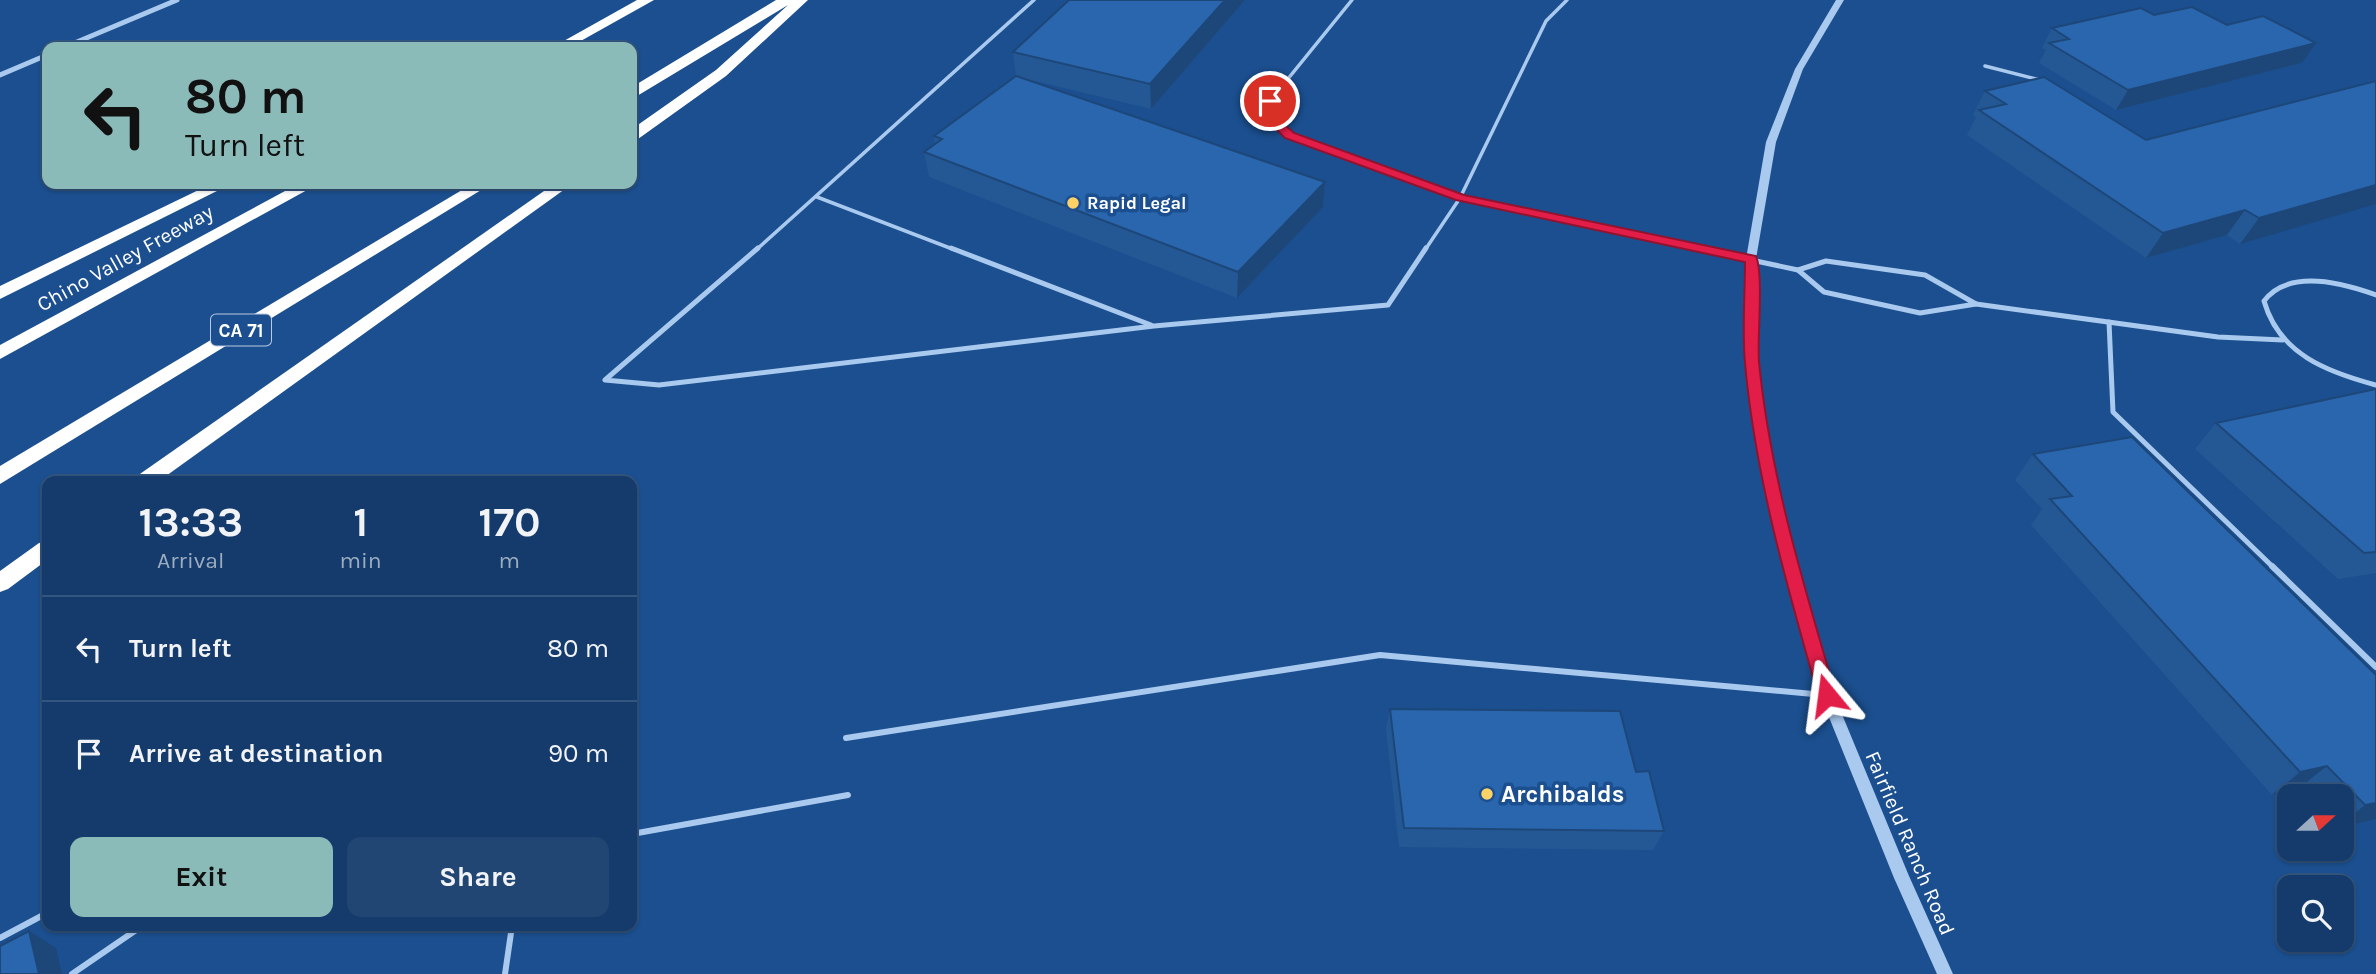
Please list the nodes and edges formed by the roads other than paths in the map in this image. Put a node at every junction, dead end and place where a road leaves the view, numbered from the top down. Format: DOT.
graph roads {
  1 [pos="177,0"];
  2 [pos="647,0"];
  3 [pos="786,0"];
  4 [pos="801,0"];
  5 [pos="1034,0"];
  6 [pos="1352,0"];
  7 [pos="1567,0"];
  8 [pos="1840,0"];
  9 [pos="580,36"];
  10 [pos="77,42"];
  11 [pos="562,42"];
  12 [pos="569,42"];
  13 [pos="42,57"];
  14 [pos="1985,66"];
  15 [pos="0,75"];
  16 [pos="2049,86"];
  17 [pos="637,90"];
  18 [pos="637,132"];
  19 [pos="213,189"];
  20 [pos="301,189"];
  21 [pos="474,189"];
  22 [pos="557,189"];
  23 [pos="817,197"];
  24 [pos="1460,198"];
  25 [pos="1751,259"];
  26 [pos="1798,270"];
  27 [pos="0,293"];
  28 [pos="2376,295"];
  29 [pos="1976,304"];
  30 [pos="2109,322"];
  31 [pos="1154,326"];
  32 [pos="2283,340"];
  33 [pos="0,353"];
  34 [pos="2376,385"];
  35 [pos="0,476"];
  36 [pos="151,476"];
  37 [pos="42,553"];
  38 [pos="0,583"];
  39 [pos="2376,667"];
  40 [pos="1827,695"];
  41 [pos="846,738"];
  42 [pos="848,795"];
  43 [pos="637,833"];
  44 [pos="42,916"];
  45 [pos="135,931"];
  46 [pos="511,931"];
  47 [pos="0,938"];
  48 [pos="72,974"];
  49 [pos="505,974"];
  50 [pos="1945,974"];
  1 -- 10 [label="street"];
  2 -- 9 [label="highway"];
  3 -- 17 [label="highway"];
  4 -- 18 [label="highway"];
  5 -- 23 [label="lane"];
  6 -- 24 [label="lane"];
  7 -- 24 [label="lane"];
  8 -- 25 [label="street, Fairfield Ranch Road"];
  9 -- 11 [label="highway"];
  9 -- 12 [label="highway"];
  13 -- 15 [label="street"];
  14 -- 16 [label="lane"];
  19 -- 27 [label="highway"];
  20 -- 33 [label="highway, Chino Valley Freeway"];
  21 -- 35 [label="highway, CA 71"];
  22 -- 36 [label="highway"];
  23 -- 31 [label="lane"];
  23 -- 31 [label="lane"];
  24 -- 25 [label="lane"];
  24 -- 31 [label="lane"];
  25 -- 26 [label="lane"];
  25 -- 40 [label="street, Fairfield Ranch Road"];
  26 -- 29 [label="lane"];
  26 -- 29 [label="lane"];
  28 -- 32 [label="lane"];
  29 -- 30 [label="lane"];
  30 -- 32 [label="lane"];
  30 -- 39 [label="lane"];
  32 -- 34 [label="lane"];
  37 -- 38 [label="highway"];
  40 -- 41 [label="lane"];
  40 -- 50 [label="street, Fairfield Ranch Road"];
  42 -- 43 [label="lane"];
  44 -- 47 [label="lane"];
  45 -- 48 [label="lane"];
  46 -- 49 [label="lane"];
}
